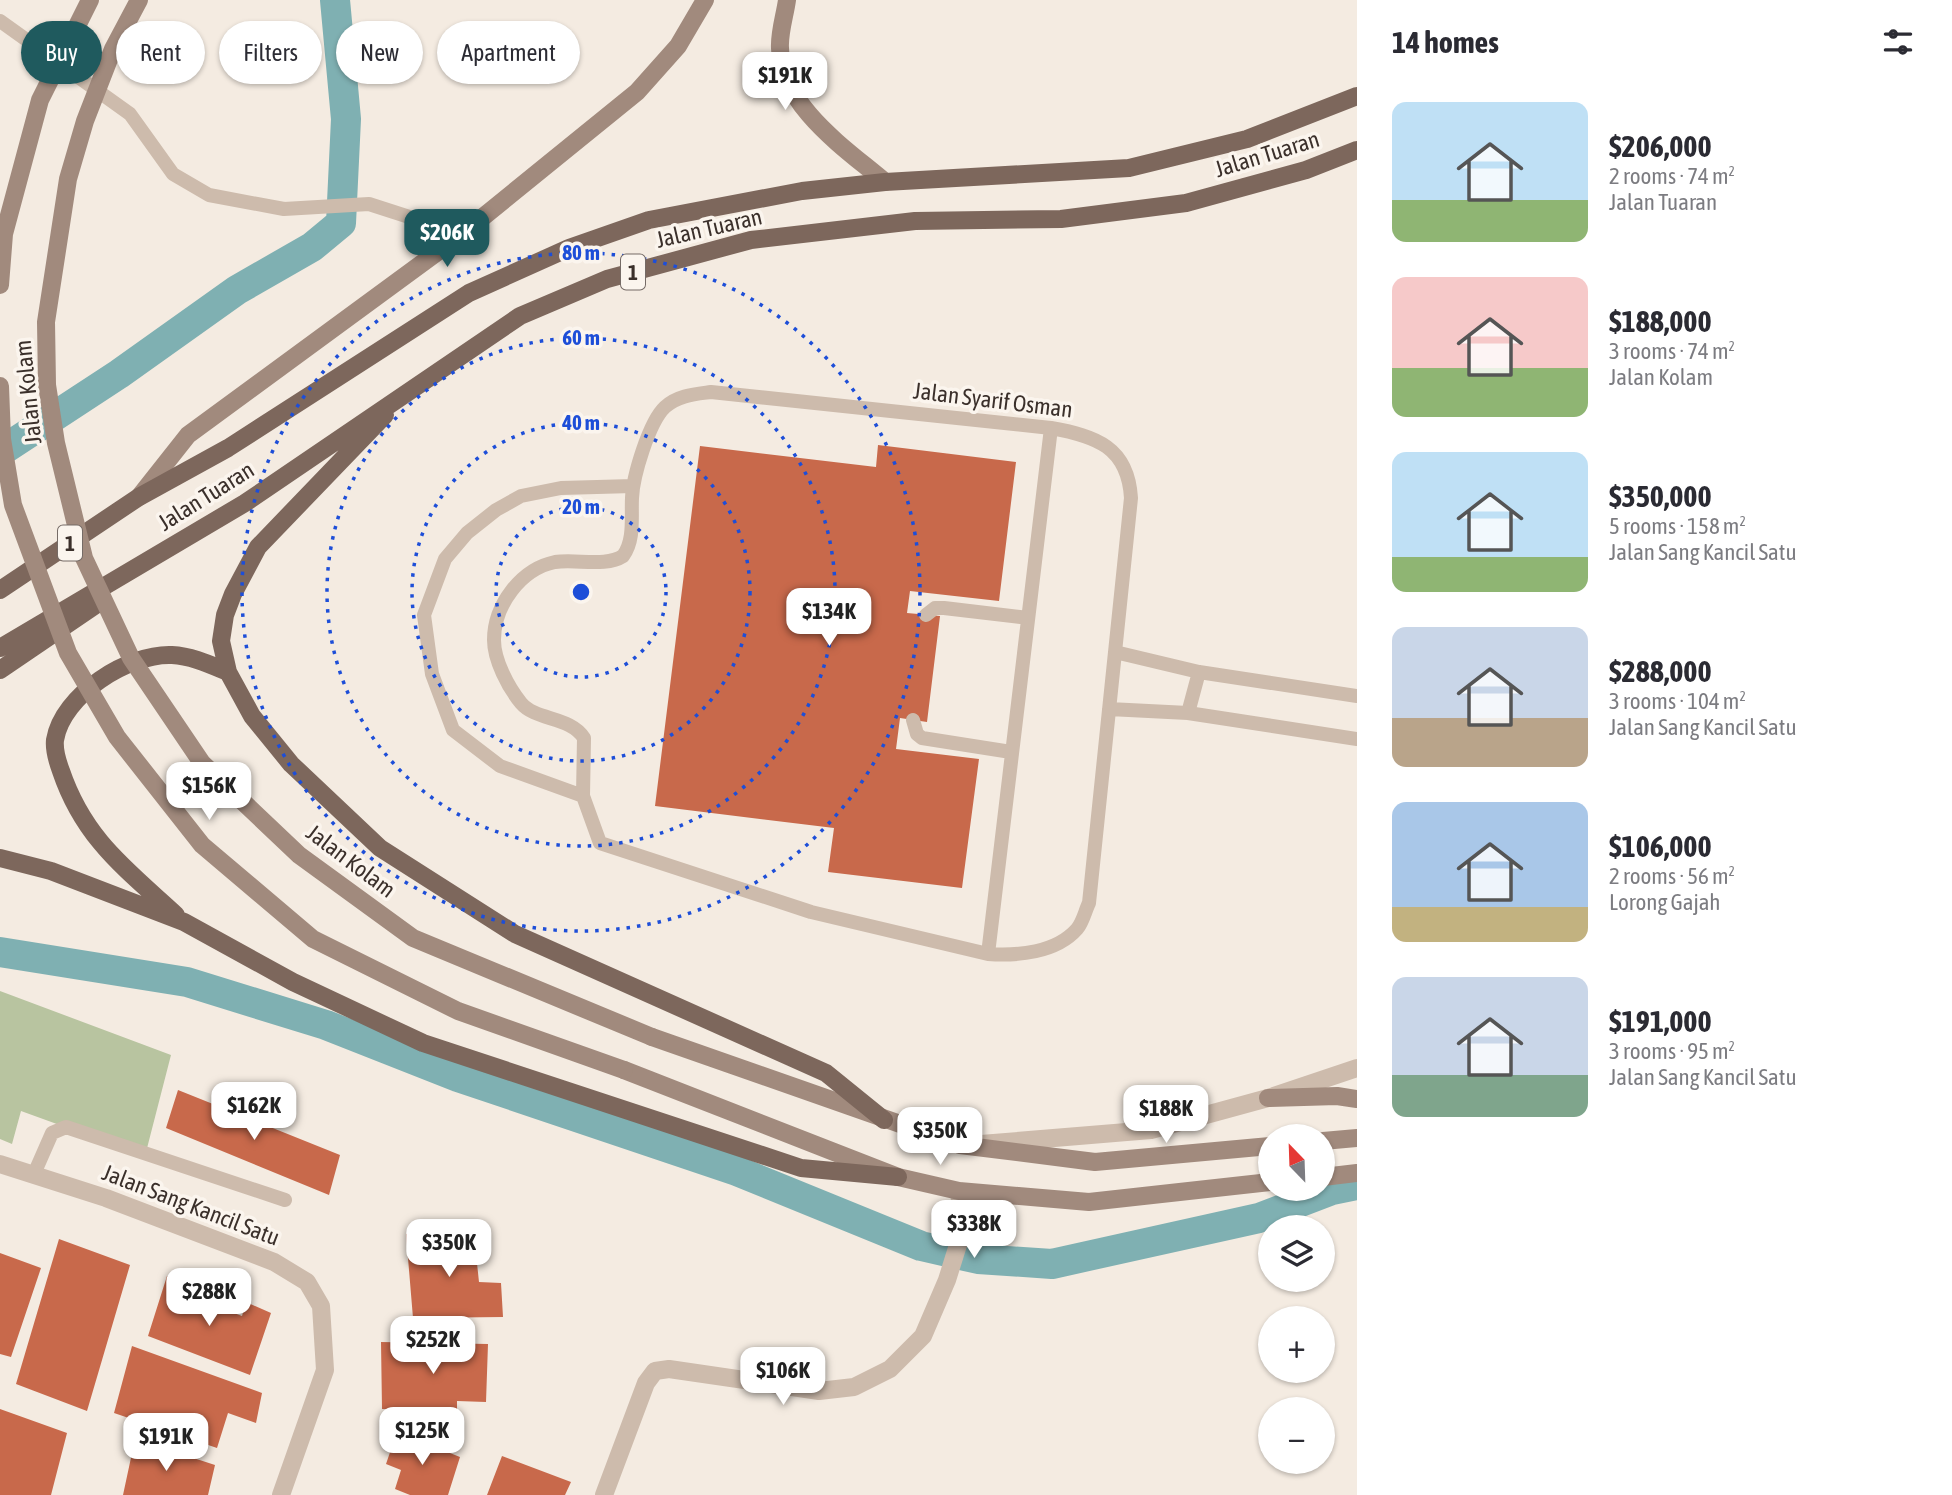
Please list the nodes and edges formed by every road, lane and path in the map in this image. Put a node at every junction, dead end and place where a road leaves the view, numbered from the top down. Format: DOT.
graph roads {
  1 [pos="90,0"];
  2 [pos="139,0"];
  3 [pos="705,0"];
  4 [pos="787,0"];
  5 [pos="0,21"];
  6 [pos="1357,96"];
  7 [pos="1357,150"];
  8 [pos="885,182"];
  9 [pos="463,234"];
  10 [pos="0,285"];
  11 [pos="0,386"];
  12 [pos="410,390"];
  13 [pos="1051,428"];
  14 [pos="633,486"];
  15 [pos="139,497"];
  16 [pos="245,503"];
  17 [pos="0,590"];
  18 [pos="926,615"];
  19 [pos="1028,618"];
  20 [pos="0,648"];
  21 [pos="1115,652"];
  22 [pos="0,670"];
  23 [pos="228,672"];
  24 [pos="1199,672"];
  25 [pos="1357,696"];
  26 [pos="1109,709"];
  27 [pos="1188,713"];
  28 [pos="913,720"];
  29 [pos="1357,739"];
  30 [pos="1011,752"];
  31 [pos="583,796"];
  32 [pos="0,858"];
  33 [pos="184,922"];
  34 [pos="988,954"];
  35 [pos="1357,1068"];
  36 [pos="1268,1098"];
  37 [pos="1357,1099"];
  38 [pos="884,1120"];
  39 [pos="1356,1139"];
  40 [pos="1335,1140"];
  41 [pos="960,1146"];
  42 [pos="1258,1147"];
  43 [pos="0,1164"];
  44 [pos="1357,1173"];
  45 [pos="34,1174"];
  46 [pos="1335,1176"];
  47 [pos="898,1177"];
  48 [pos="1258,1183"];
  49 [pos="959,1191"];
  50 [pos="285,1200"];
  51 [pos="281,1495"];
  52 [pos="604,1495"];
  1 -- 10 [label="main road, bridge"];
  2 -- 38 [label="main road, Jalan Kolam, bridge"];
  3 -- 9 [label="main road"];
  4 -- 8 [label="main road"];
  5 -- 9 [label="lane"];
  6 -- 8 [label="main road, Jalan Tuaran / 1"];
  7 -- 12 [label="main road, Jalan Tuaran / 1"];
  8 -- 15 [label="main road, Jalan Tuaran / 1"];
  9 -- 15 [label="main road"];
  11 -- 47 [label="main road, Jalan Kolam, bridge"];
  12 -- 16 [label="main road, Jalan Tuaran / 1"];
  12 -- 23 [label="main road"];
  13 -- 14 [label="lane, Jalan Syarif Osman"];
  13 -- 19 [label="lane"];
  13 -- 21 [label="lane, Jalan Syarif Osman"];
  14 -- 31 [label="lane, Jalan Syarif Osman"];
  14 -- 31 [label="lane"];
  15 -- 17 [label="main road, Jalan Tuaran / 1"];
  16 -- 20 [label="main road, Jalan Tuaran / 1"];
  16 -- 22 [label="main road"];
  18 -- 19 [label="lane"];
  19 -- 30 [label="lane"];
  21 -- 24 [label="lane"];
  21 -- 26 [label="lane, Jalan Syarif Osman"];
  23 -- 33 [label="main road"];
  23 -- 38 [label="main road"];
  24 -- 25 [label="lane"];
  24 -- 27 [label="lane"];
  26 -- 27 [label="lane"];
  26 -- 34 [label="lane, Jalan Syarif Osman"];
  27 -- 29 [label="lane"];
  28 -- 30 [label="lane"];
  30 -- 34 [label="lane"];
  31 -- 34 [label="lane, Jalan Syarif Osman"];
  32 -- 33 [label="main road"];
  33 -- 47 [label="main road"];
  35 -- 36 [label="street"];
  36 -- 37 [label="main road"];
  36 -- 41 [label="street"];
  38 -- 41 [label="main road, Jalan Kolam"];
  39 -- 40 [label="main road"];
  41 -- 42 [label="main road, Jalan Kolam"];
  43 -- 45 [label="street, Jalan Sang Kancil Satu"];
  44 -- 46 [label="main road"];
  45 -- 50 [label="lane"];
  45 -- 51 [label="street, Jalan Sang Kancil Satu"];
  47 -- 49 [label="main road, Jalan Kolam"];
  48 -- 49 [label="main road, Jalan Kolam"];
  49 -- 52 [label="street"];
}
